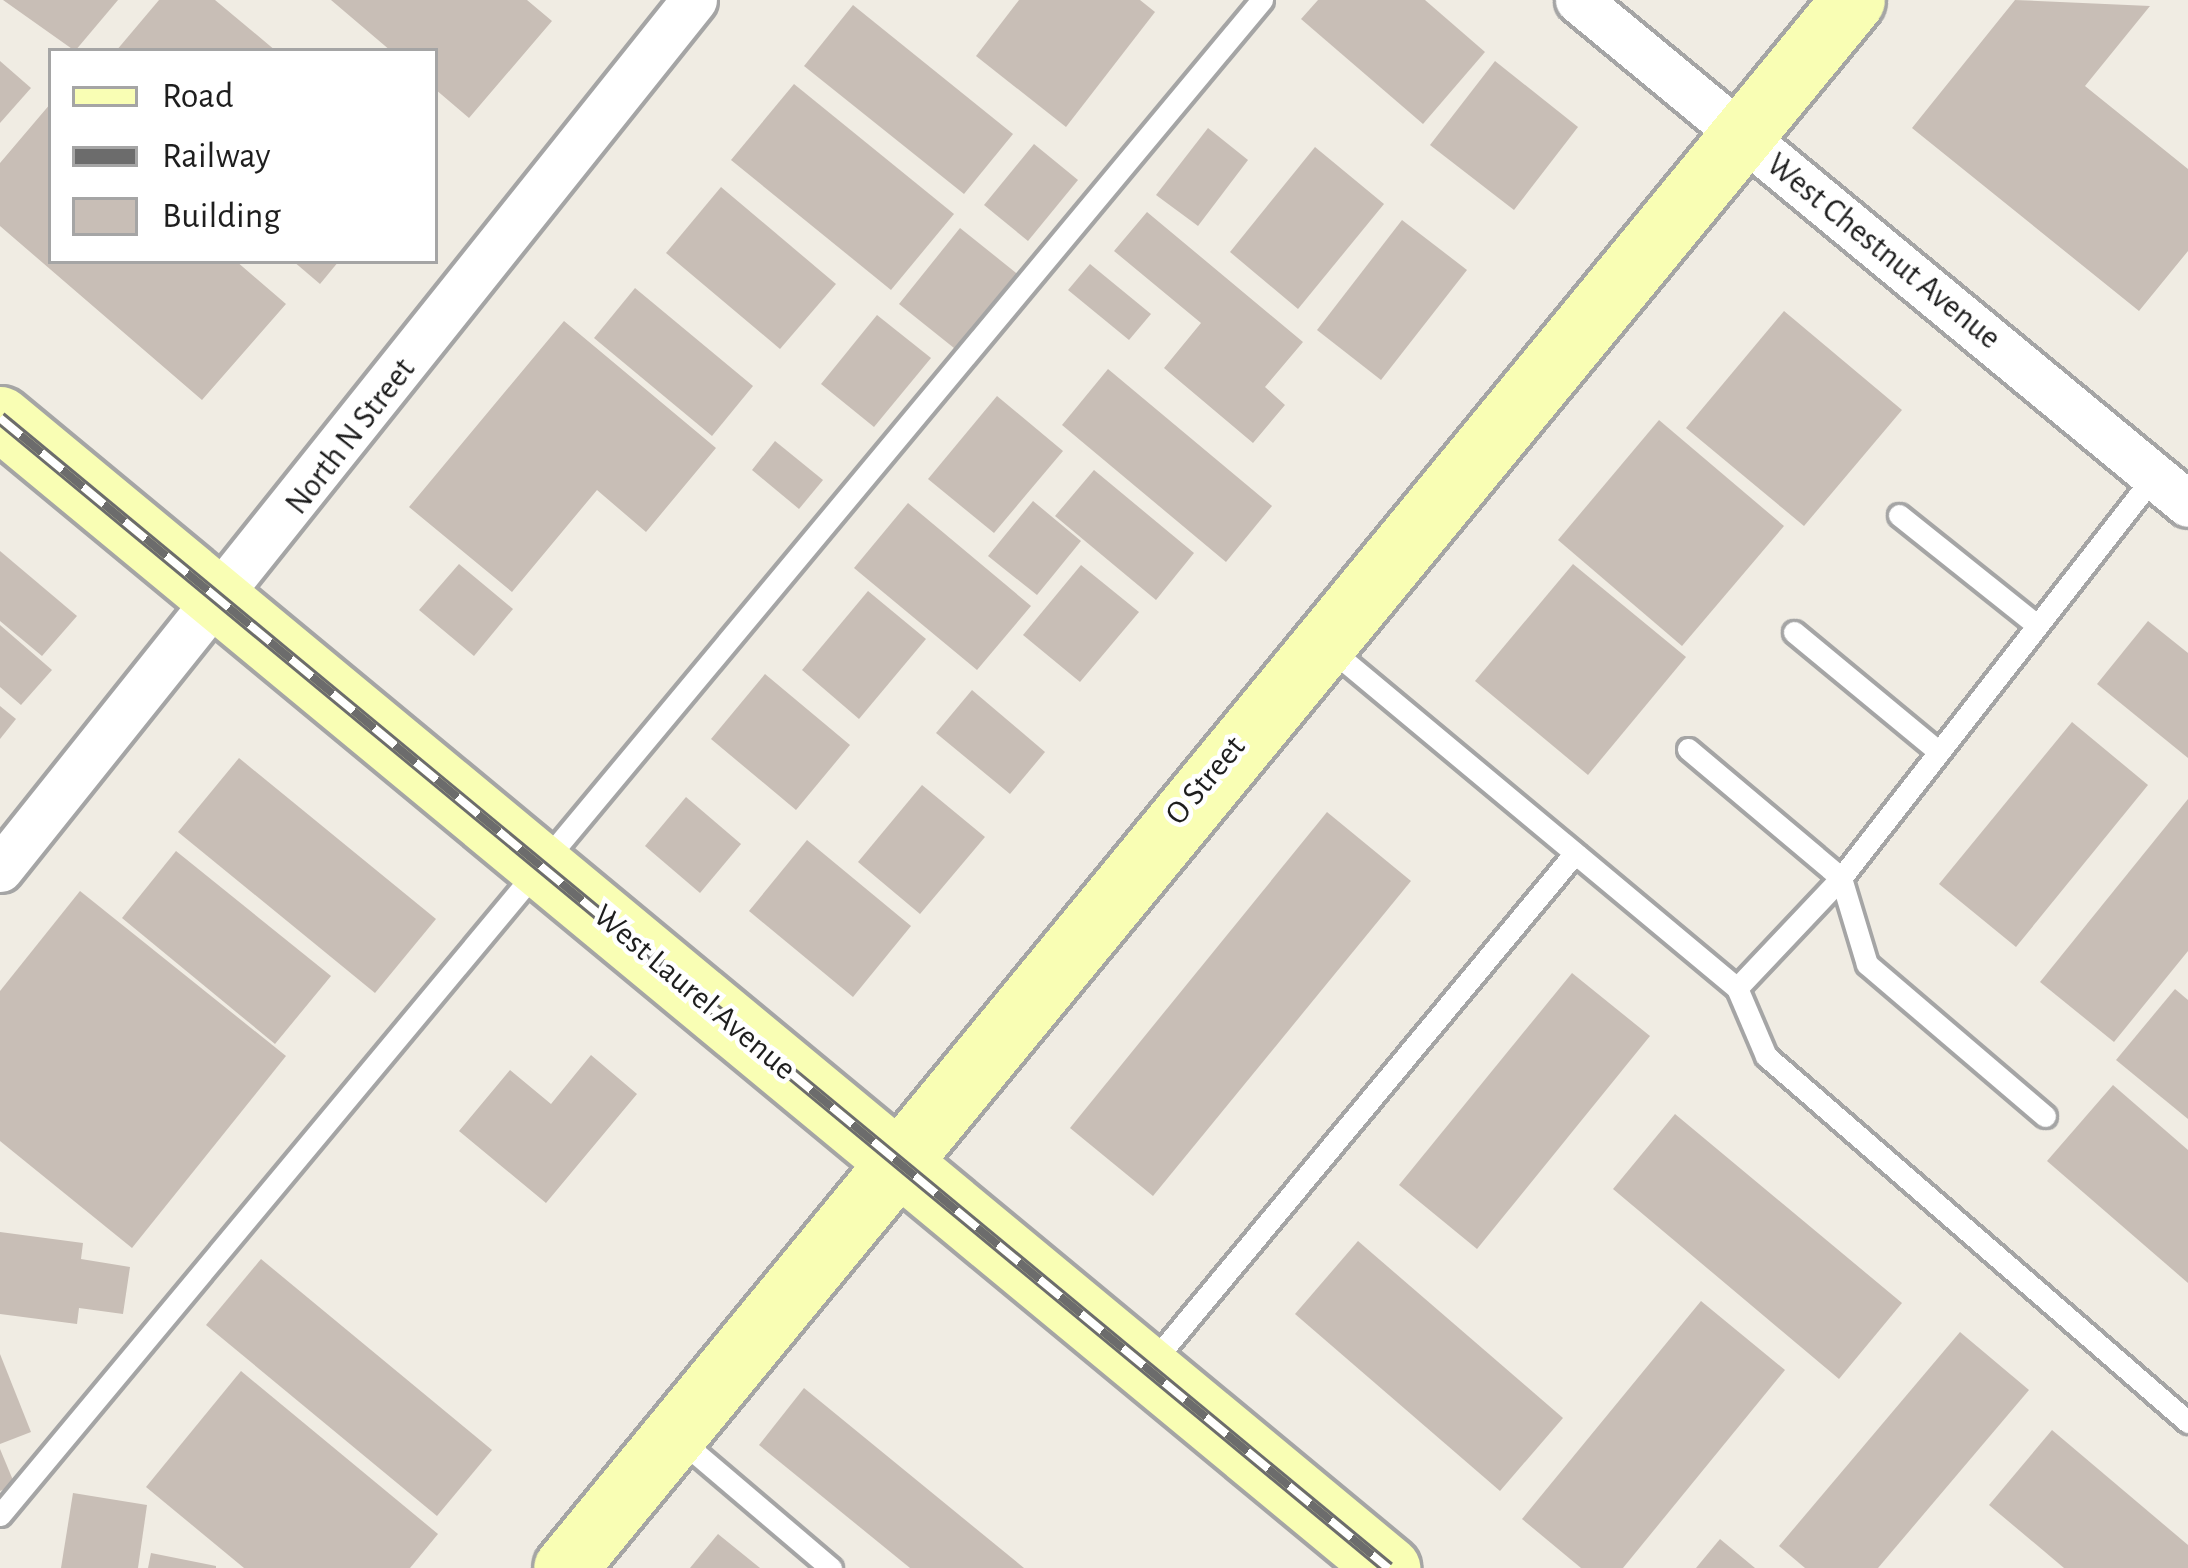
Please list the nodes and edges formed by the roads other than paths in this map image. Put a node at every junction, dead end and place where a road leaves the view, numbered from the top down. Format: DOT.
graph roads {
  1 [pos="694,0"];
  2 [pos="1262,0"];
  3 [pos="1578,0"];
  4 [pos="1853,0"];
  5 [pos="1741,136"];
  6 [pos="2,423"];
  7 [pos="2171,490"];
  8 [pos="1899,515"];
  9 [pos="221,603"];
  10 [pos="2037,625"];
  11 [pos="1794,632"];
  12 [pos="1322,642"];
  13 [pos="1688,749"];
  14 [pos="1939,752"];
  15 [pos="1575,853"];
  16 [pos="0,868"];
  17 [pos="543,868"];
  18 [pos="1840,878"];
  19 [pos="1737,988"];
  20 [pos="2045,1115"];
  21 [pos="893,1158"];
  22 [pos="1147,1369"];
  23 [pos="2188,1422"];
  24 [pos="673,1434"];
  25 [pos="0,1515"];
  26 [pos="565,1568"];
  27 [pos="831,1568"];
  28 [pos="1388,1568"];
  1 -- 9 [label="street, North N Street"];
  2 -- 17 [label="lane"];
  3 -- 5 [label="street, West Chestnut Avenue"];
  4 -- 5 [label="street, O Street"];
  5 -- 7 [label="street, West Chestnut Avenue"];
  5 -- 12 [label="street, O Street"];
  6 -- 9 [label="street, West Laurel Avenue"];
  7 -- 10 [label="lane"];
  8 -- 10 [label="lane"];
  9 -- 16 [label="street, North N Street"];
  9 -- 17 [label="street, West Laurel Avenue"];
  10 -- 14 [label="lane"];
  11 -- 14 [label="lane"];
  12 -- 15 [label="lane"];
  12 -- 21 [label="street, O Street"];
  13 -- 18 [label="lane"];
  14 -- 18 [label="lane"];
  15 -- 19 [label="lane"];
  15 -- 22 [label="lane"];
  17 -- 21 [label="street, West Laurel Avenue"];
  17 -- 25 [label="lane"];
  18 -- 19 [label="lane"];
  18 -- 20 [label="lane"];
  19 -- 23 [label="lane"];
  21 -- 22 [label="street, West Laurel Avenue"];
  21 -- 24 [label="street, O Street"];
  22 -- 28 [label="street, West Laurel Avenue"];
  24 -- 26 [label="street, O Street"];
  24 -- 27 [label="lane"];
}
